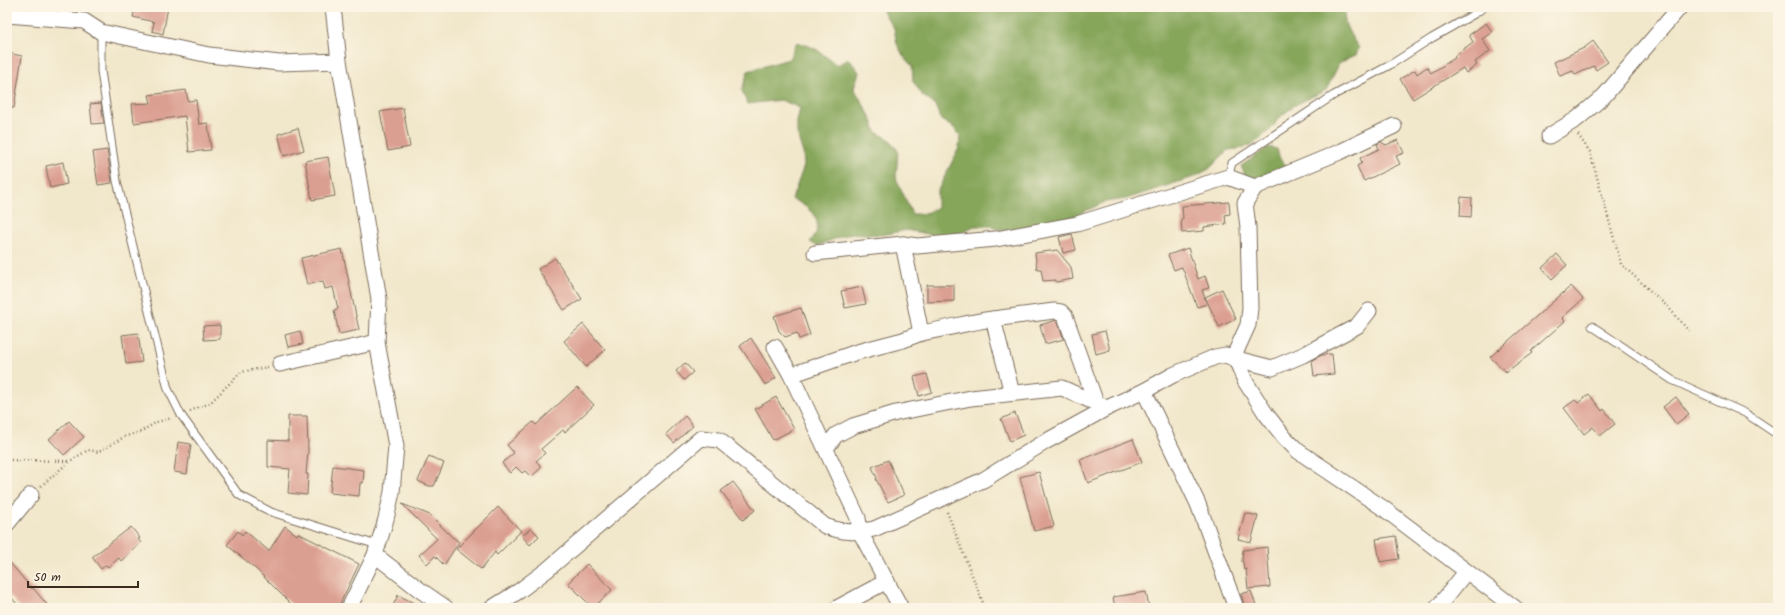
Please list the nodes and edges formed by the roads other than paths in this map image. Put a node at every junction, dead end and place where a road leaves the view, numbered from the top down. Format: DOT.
graph roads {
  1 [pos="333,7"];
  2 [pos="1484,7"];
  3 [pos="1680,7"];
  4 [pos="7,15"];
  5 [pos="101,32"];
  6 [pos="339,61"];
  7 [pos="1394,126"];
  8 [pos="1549,136"];
  9 [pos="1228,177"];
  10 [pos="1255,187"];
  11 [pos="903,244"];
  12 [pos="815,253"];
  13 [pos="1369,311"];
  14 [pos="994,319"];
  15 [pos="1592,326"];
  16 [pos="921,333"];
  17 [pos="377,342"];
  18 [pos="775,347"];
  19 [pos="1232,358"];
  20 [pos="280,364"];
  21 [pos="791,375"];
  22 [pos="1144,391"];
  23 [pos="1012,393"];
  24 [pos="1101,406"];
  25 [pos="1778,435"];
  26 [pos="826,448"];
  27 [pos="31,495"];
  28 [pos="7,524"];
  29 [pos="860,532"];
  30 [pos="376,550"];
  31 [pos="1466,572"];
  32 [pos="887,581"];
  33 [pos="349,608"];
  34 [pos="446,608"];
  35 [pos="492,608"];
  36 [pos="837,608"];
  37 [pos="901,608"];
  38 [pos="1236,608"];
  39 [pos="1437,608"];
  40 [pos="1515,608"];
  1 -- 6 [label="street"];
  2 -- 9 [label="lane"];
  3 -- 8 [label="street"];
  4 -- 5 [label="street"];
  5 -- 6 [label="street"];
  5 -- 30 [label="lane"];
  6 -- 17 [label="street"];
  7 -- 10 [label="street"];
  9 -- 10 [label="street"];
  9 -- 11 [label="street"];
  10 -- 19 [label="street"];
  11 -- 12 [label="street"];
  11 -- 16 [label="street"];
  13 -- 19 [label="street"];
  14 -- 16 [label="street"];
  14 -- 23 [label="street"];
  14 -- 24 [label="street"];
  15 -- 25 [label="lane"];
  16 -- 21 [label="street"];
  17 -- 20 [label="street"];
  17 -- 30 [label="street"];
  18 -- 21 [label="street"];
  19 -- 22 [label="street"];
  19 -- 31 [label="street"];
  21 -- 26 [label="street"];
  22 -- 24 [label="street"];
  22 -- 38 [label="street"];
  23 -- 24 [label="street"];
  23 -- 26 [label="street"];
  24 -- 29 [label="street"];
  26 -- 29 [label="street"];
  27 -- 28 [label="street"];
  29 -- 32 [label="street"];
  29 -- 35 [label="street"];
  30 -- 33 [label="street"];
  30 -- 34 [label="street"];
  31 -- 39 [label="street"];
  31 -- 40 [label="street"];
  32 -- 36 [label="street"];
  32 -- 37 [label="street"];
}
